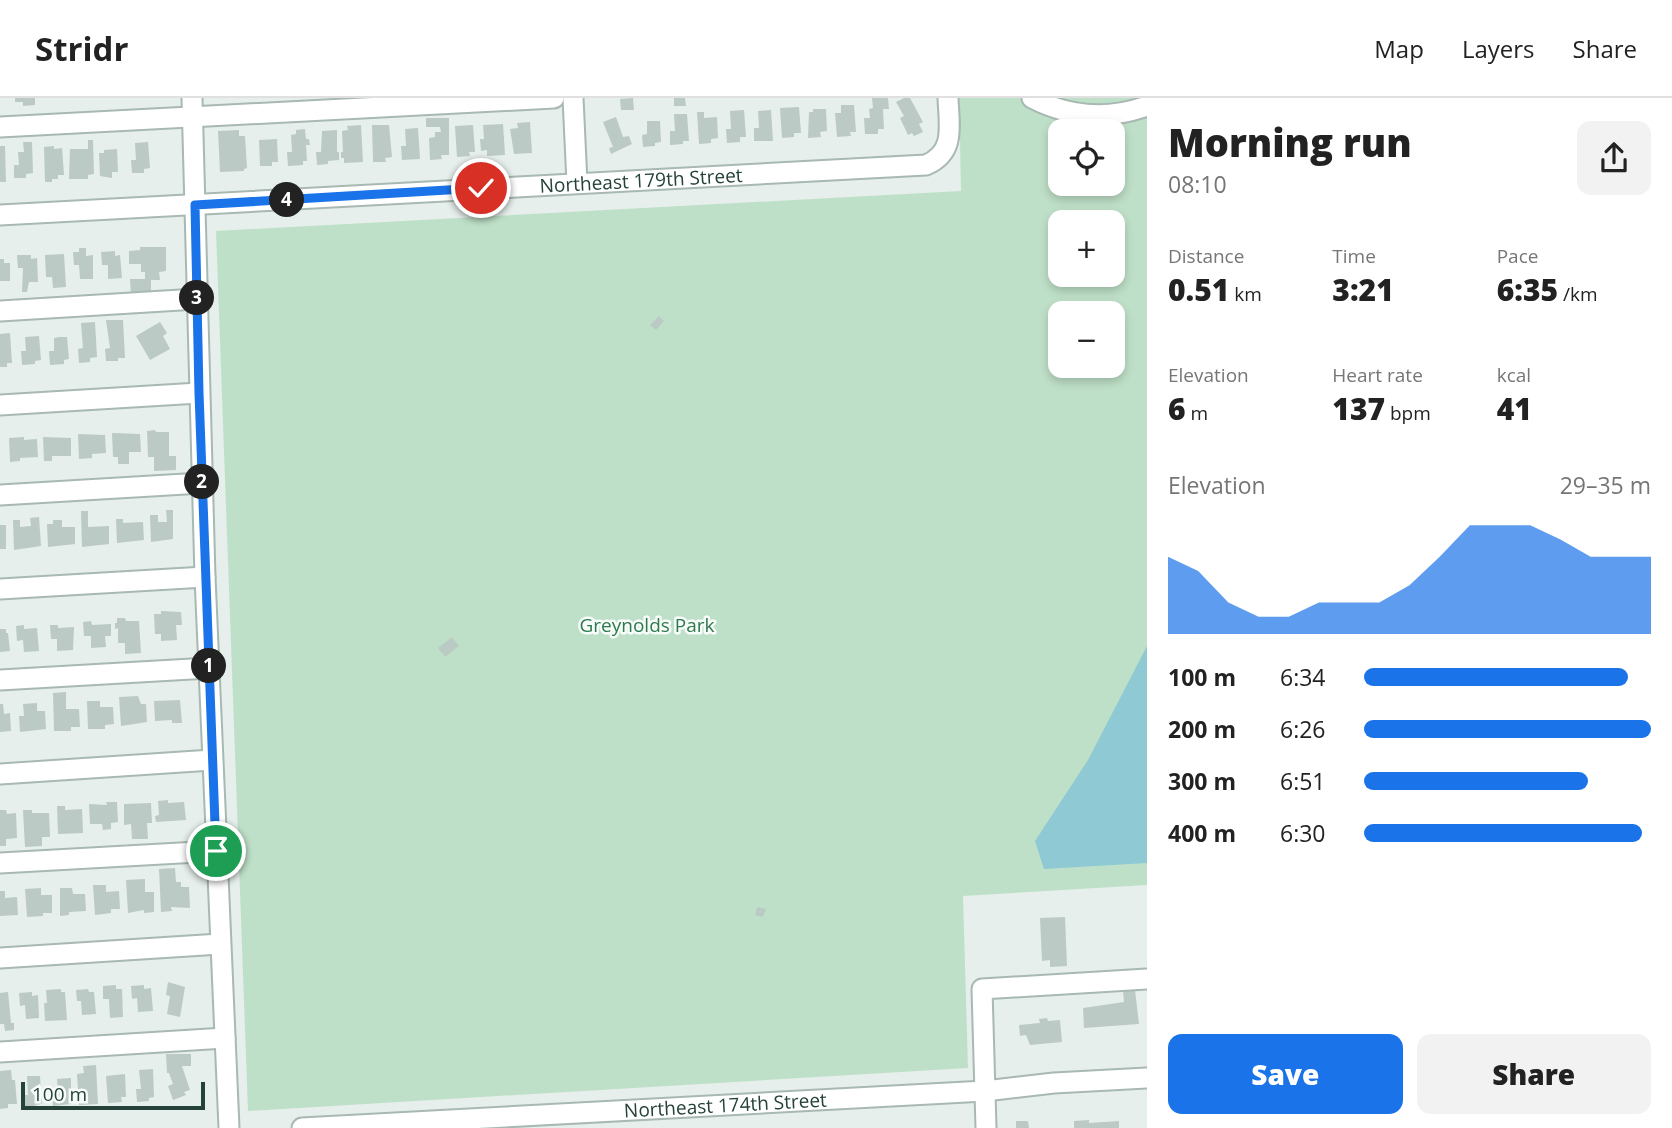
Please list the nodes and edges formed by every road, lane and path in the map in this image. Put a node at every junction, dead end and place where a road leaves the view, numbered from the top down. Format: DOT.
graph roads {
  1 [pos="554,98"];
  2 [pos="573,98"];
  3 [pos="948,98"];
  4 [pos="1032,98"];
  5 [pos="1147,106"];
  6 [pos="192,108"];
  7 [pos="0,127"];
  8 [pos="577,183"];
  9 [pos="195,205"];
  10 [pos="0,215"];
  11 [pos="197,299"];
  12 [pos="0,311"];
  13 [pos="199,393"];
  14 [pos="0,405"];
  15 [pos="202,483"];
  16 [pos="0,495"];
  17 [pos="205,577"];
  18 [pos="0,589"];
  19 [pos="209,668"];
  20 [pos="0,680"];
  21 [pos="212,760"];
  22 [pos="0,774"];
  23 [pos="216,851"];
  24 [pos="0,863"];
  25 [pos="220,944"];
  26 [pos="0,958"];
  27 [pos="1147,979"];
  28 [pos="225,1038"];
  29 [pos="0,1052"];
  30 [pos="1147,1078"];
  31 [pos="985,1091"];
  32 [pos="608,1120"];
  33 [pos="229,1128"];
  34 [pos="303,1128"];
  35 [pos="986,1128"];
  1 -- 6 [label="street"];
  2 -- 8 [label="street"];
  3 -- 8 [label="street, Northeast 179th Street"];
  4 -- 5 [label="street"];
  6 -- 7 [label="street"];
  6 -- 9 [label="street"];
  8 -- 9 [label="street, Northeast 179th Street"];
  9 -- 10 [label="street, Northeast 179th Street"];
  9 -- 11 [label="street"];
  11 -- 12 [label="street"];
  11 -- 13 [label="street"];
  13 -- 14 [label="street"];
  13 -- 15 [label="street"];
  15 -- 16 [label="street"];
  15 -- 17 [label="street"];
  17 -- 18 [label="street"];
  17 -- 19 [label="street"];
  19 -- 20 [label="street"];
  19 -- 21 [label="street"];
  21 -- 22 [label="street"];
  21 -- 23 [label="street"];
  23 -- 24 [label="street"];
  23 -- 25 [label="street"];
  25 -- 26 [label="street"];
  25 -- 28 [label="street"];
  27 -- 31 [label="street"];
  28 -- 29 [label="street"];
  28 -- 33 [label="street"];
  30 -- 31 [label="street, Northeast 174th Street"];
  31 -- 32 [label="street, Northeast 174th Street"];
  31 -- 35 [label="street"];
  32 -- 34 [label="street, Northeast 174th Street"];
}
